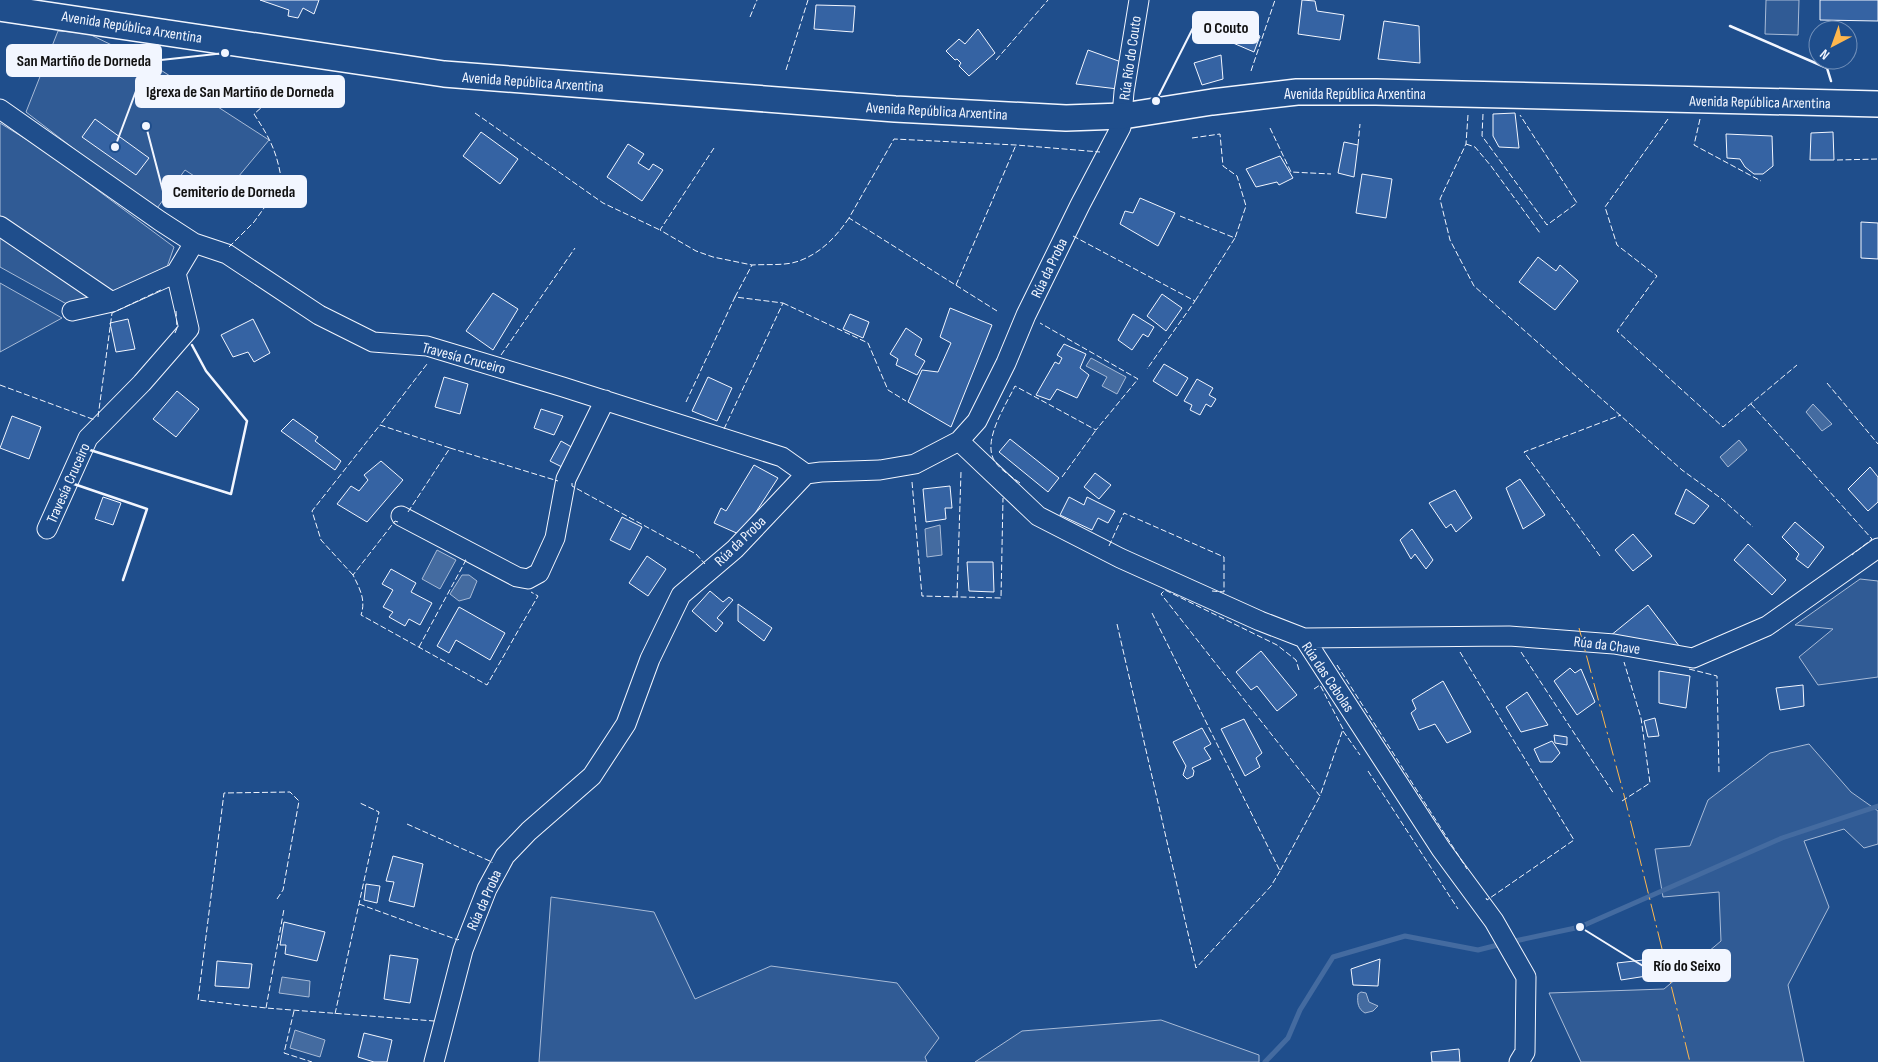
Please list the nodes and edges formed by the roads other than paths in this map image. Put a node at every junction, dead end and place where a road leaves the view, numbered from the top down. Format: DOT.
graph roads {
  1 [pos="1139,0"];
  2 [pos="0,8"];
  3 [pos="1878,104"];
  4 [pos="0,109"];
  5 [pos="1123,116"];
  6 [pos="0,226"];
  7 [pos="194,243"];
  8 [pos="176,273"];
  9 [pos="112,302"];
  10 [pos="72,311"];
  11 [pos="605,400"];
  12 [pos="959,441"];
  13 [pos="806,474"];
  14 [pos="401,516"];
  15 [pos="47,529"];
  16 [pos="1878,548"];
  17 [pos="1304,638"];
  18 [pos="434,1062"];
  19 [pos="1519,1062"];
  1 -- 5 [label="street, Rúa Río do Couto"];
  2 -- 5 [label="main road, Avenida República Arxentina"];
  3 -- 5 [label="main road, Avenida República Arxentina"];
  4 -- 7 [label="street, Travesía Cruceiro"];
  5 -- 12 [label="street, Rúa da Proba"];
  6 -- 9 [label="street"];
  7 -- 8 [label="street"];
  7 -- 11 [label="street, Travesía Cruceiro"];
  8 -- 9 [label="street"];
  8 -- 15 [label="street, Travesía Cruceiro"];
  9 -- 10 [label="street"];
  11 -- 13 [label="street, Travesía Cruceiro"];
  11 -- 14 [label="street"];
  12 -- 13 [label="street, Rúa da Proba"];
  12 -- 17 [label="street, Rúa das Cebolas"];
  13 -- 18 [label="street, Rúa da Proba"];
  16 -- 17 [label="street, Rúa da Chave"];
  17 -- 19 [label="street, Rúa das Cebolas"];
}
